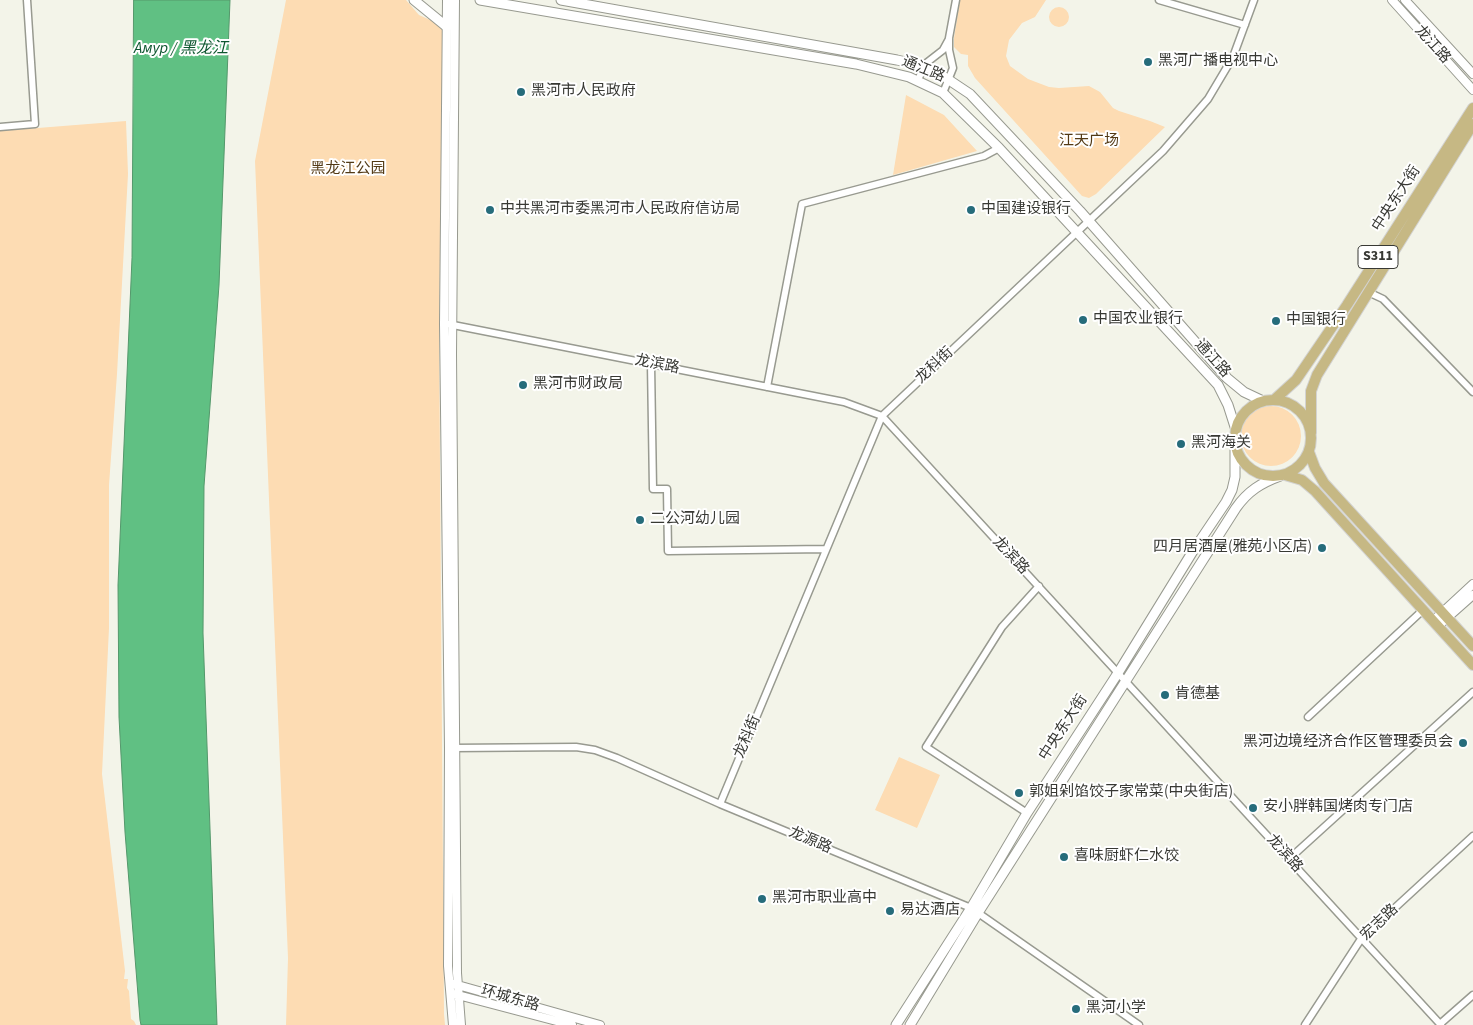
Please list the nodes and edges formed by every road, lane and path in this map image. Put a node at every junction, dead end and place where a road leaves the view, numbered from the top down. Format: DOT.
graph roads {
  1 [pos="27,0"];
  2 [pos="414,0"];
  3 [pos="447,0"];
  4 [pos="455,0"];
  5 [pos="480,0"];
  6 [pos="561,0"];
  7 [pos="956,0"];
  8 [pos="1159,0"];
  9 [pos="1254,0"];
  10 [pos="1392,0"];
  11 [pos="1405,0"];
  12 [pos="1245,25"];
  13 [pos="447,26"];
  14 [pos="949,38"];
  15 [pos="924,66"];
  16 [pos="1473,74"];
  17 [pos="918,80"];
  18 [pos="950,80"];
  19 [pos="1473,90"];
  20 [pos="944,93"];
  21 [pos="1473,108"];
  22 [pos="1473,124"];
  23 [pos="0,127"];
  24 [pos="999,148"];
  25 [pos="1088,221"];
  26 [pos="1077,232"];
  27 [pos="1368,292"];
  28 [pos="444,324"];
  29 [pos="452,325"];
  30 [pos="651,364"];
  31 [pos="767,387"];
  32 [pos="1473,392"];
  33 [pos="1274,400"];
  34 [pos="1263,401"];
  35 [pos="882,416"];
  36 [pos="1236,430"];
  37 [pos="1311,433"];
  38 [pos="1235,441"];
  39 [pos="1309,452"];
  40 [pos="1282,475"];
  41 [pos="826,549"];
  42 [pos="1473,584"];
  43 [pos="1038,586"];
  44 [pos="1473,595"];
  45 [pos="1423,610"];
  46 [pos="1445,615"];
  47 [pos="1436,624"];
  48 [pos="1473,646"];
  49 [pos="1473,665"];
  50 [pos="1118,673"];
  51 [pos="1126,681"];
  52 [pos="1473,692"];
  53 [pos="1308,717"];
  54 [pos="452,748"];
  55 [pos="720,804"];
  56 [pos="1027,813"];
  57 [pos="1473,836"];
  58 [pos="1289,859"];
  59 [pos="974,911"];
  60 [pos="1361,938"];
  61 [pos="453,984"];
  62 [pos="454,994"];
  63 [pos="1473,995"];
  64 [pos="1441,1024"];
  65 [pos="452,1025"];
  66 [pos="460,1025"];
  67 [pos="572,1025"];
  68 [pos="600,1025"];
  69 [pos="896,1025"];
  70 [pos="910,1025"];
  71 [pos="1139,1025"];
  72 [pos="1305,1025"];
  1 -- 23 [label="street"];
  2 -- 13 [label="main road"];
  3 -- 13 [label="street"];
  4 -- 29 [label="street"];
  5 -- 17 [label="main road, 通江路"];
  6 -- 15 [label="main road, 通江路"];
  7 -- 14 [label="street"];
  8 -- 12 [label="street"];
  9 -- 12 [label="street, 龙科街"];
  10 -- 19 [label="street, 龙江路"];
  11 -- 16 [label="street, 龙江路"];
  12 -- 25 [label="street, 龙科街"];
  13 -- 28 [label="street"];
  14 -- 15 [label="street"];
  14 -- 18 [label="street"];
  15 -- 17 [label="street"];
  15 -- 18 [label="main road, 通江路"];
  17 -- 20 [label="main road, 通江路"];
  18 -- 20 [label="street"];
  18 -- 25 [label="main road, 通江路"];
  20 -- 24 [label="main road, 通江路"];
  21 -- 33 [label="main road, 中央东大街 / S311"];
  22 -- 27 [label="main road"];
  24 -- 26 [label="main road, 通江路"];
  24 -- 31 [label="street"];
  25 -- 26 [label="street, 龙科街"];
  25 -- 34 [label="main road, 通江路"];
  26 -- 35 [label="street, 龙科街"];
  26 -- 36 [label="main road, 通江路"];
  27 -- 32 [label="street"];
  27 -- 37 [label="main road"];
  28 -- 29 [label="street, 龙滨路"];
  28 -- 54 [label="street"];
  29 -- 30 [label="street, 龙滨路"];
  29 -- 54 [label="street"];
  30 -- 31 [label="street, 龙滨路"];
  30 -- 41 [label="street"];
  31 -- 35 [label="street, 龙滨路"];
  33 -- 34 [label="main road"];
  33 -- 37 [label="main road"];
  34 -- 36 [label="main road"];
  35 -- 41 [label="street, 龙科街"];
  35 -- 43 [label="street, 龙滨路"];
  36 -- 38 [label="main road"];
  37 -- 39 [label="main road"];
  38 -- 40 [label="main road"];
  38 -- 50 [label="main road, 中央东大街"];
  39 -- 40 [label="main road"];
  39 -- 46 [label="main road"];
  40 -- 45 [label="main road"];
  40 -- 51 [label="main road, 中央东大街"];
  41 -- 55 [label="street, 龙科街"];
  42 -- 46 [label="street"];
  43 -- 50 [label="street, 龙滨路"];
  43 -- 56 [label="street"];
  44 -- 46 [label="street"];
  45 -- 47 [label="main road"];
  45 -- 53 [label="street"];
  46 -- 47 [label="street"];
  46 -- 48 [label="main road"];
  47 -- 49 [label="main road"];
  50 -- 51 [label="street, 龙滨路"];
  50 -- 56 [label="main road, 中央东大街"];
  51 -- 58 [label="street, 龙滨路"];
  51 -- 59 [label="main road, 中央东大街"];
  52 -- 58 [label="street"];
  54 -- 55 [label="street, 龙源路"];
  54 -- 61 [label="street"];
  55 -- 59 [label="street, 龙源路"];
  56 -- 59 [label="main road, 中央东大街"];
  57 -- 60 [label="street, 宏志路"];
  58 -- 60 [label="street, 龙滨路"];
  59 -- 69 [label="main road, 中央东大街"];
  59 -- 70 [label="main road, 中央东大街"];
  59 -- 71 [label="street, 龙源路"];
  60 -- 64 [label="street, 龙滨路"];
  60 -- 72 [label="street, 宏志路"];
  61 -- 62 [label="street"];
  61 -- 68 [label="street, 环城东路"];
  62 -- 65 [label="street"];
  62 -- 66 [label="street"];
  62 -- 67 [label="street, 环城东路"];
  63 -- 64 [label="street"];
}
